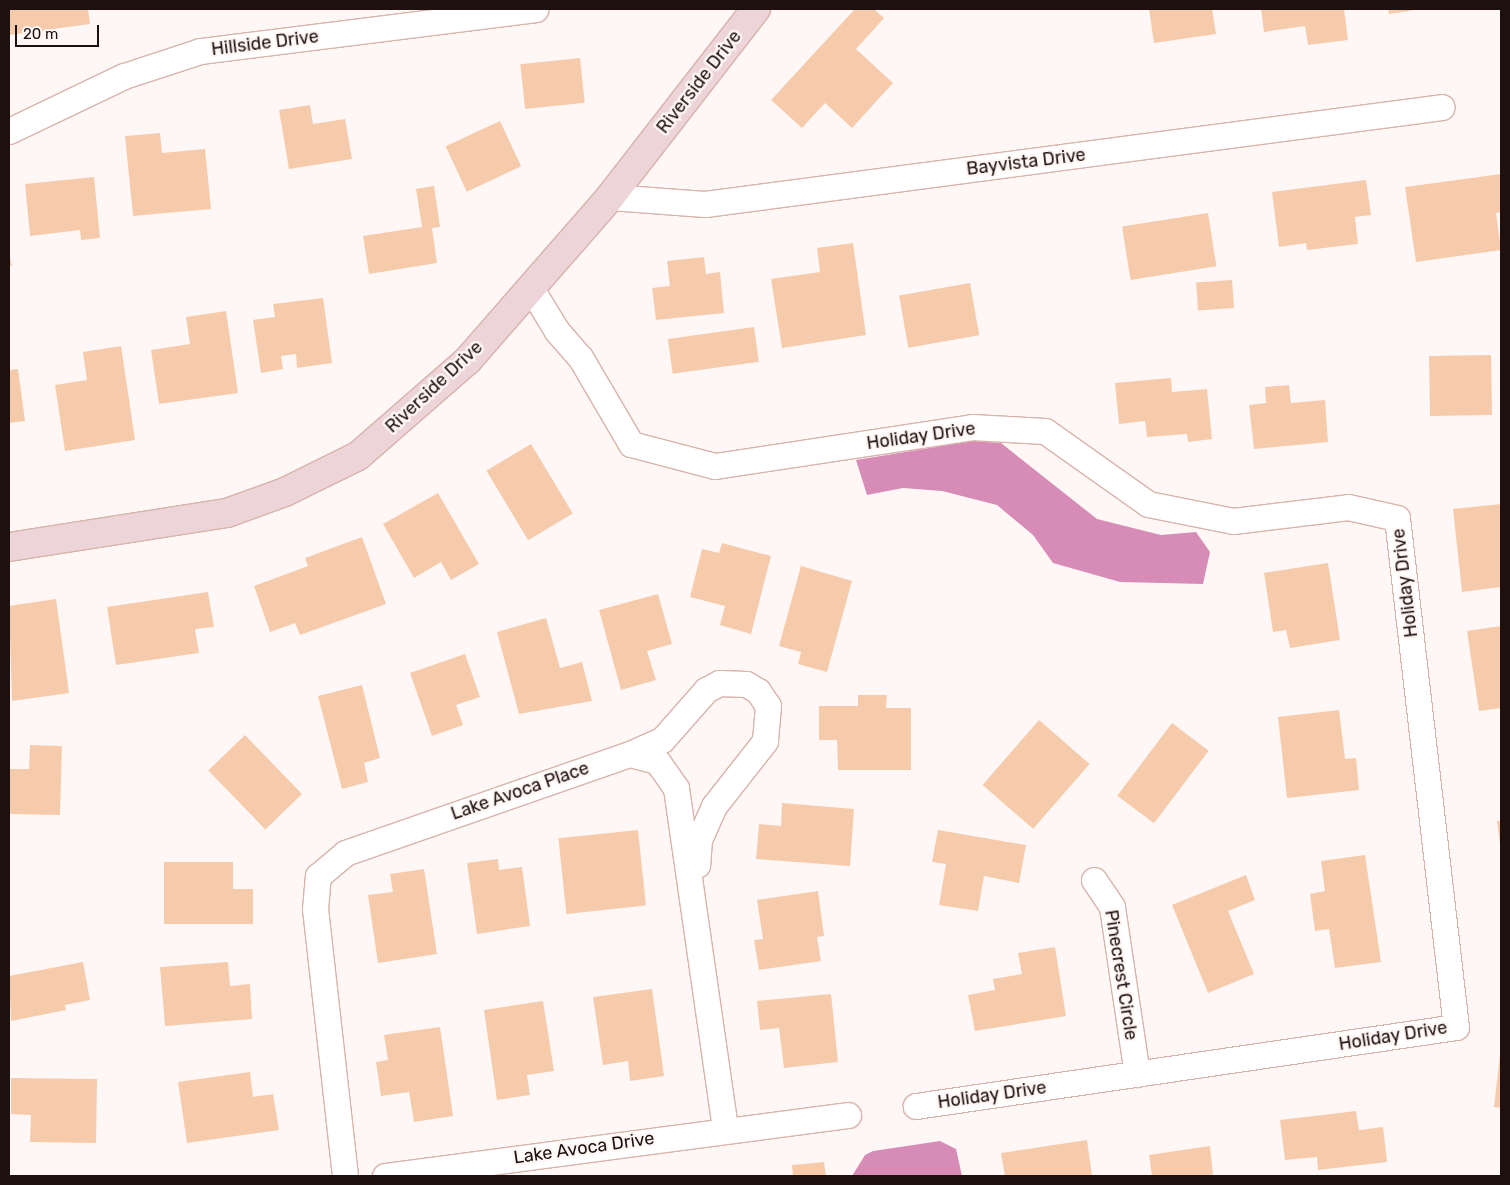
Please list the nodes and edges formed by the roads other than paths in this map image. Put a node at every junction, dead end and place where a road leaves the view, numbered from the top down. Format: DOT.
graph roads {
  1 [pos="535,9"];
  2 [pos="756,9"];
  3 [pos="1442,107"];
  4 [pos="9,131"];
  5 [pos="610,197"];
  6 [pos="530,287"];
  7 [pos="9,547"];
  8 [pos="630,754"];
  9 [pos="1094,880"];
  10 [pos="694,904"];
  11 [pos="1137,1074"];
  12 [pos="916,1106"];
  13 [pos="848,1115"];
  14 [pos="725,1129"];
  15 [pos="345,1176"];
  16 [pos="385,1176"];
  1 -- 4 [label="street, Hillside Drive"];
  2 -- 5 [label="street, Riverside Drive"];
  3 -- 5 [label="street, Bayvista Drive"];
  5 -- 6 [label="street, Riverside Drive"];
  6 -- 7 [label="street, Riverside Drive"];
  6 -- 11 [label="street, Holiday Drive"];
  8 -- 10 [label="street"];
  8 -- 10 [label="street, Lake Avoca Place"];
  8 -- 15 [label="street, Lake Avoca Place"];
  9 -- 11 [label="street, Pinecrest Circle"];
  10 -- 14 [label="street"];
  11 -- 12 [label="street, Holiday Drive"];
  13 -- 14 [label="street"];
  14 -- 16 [label="street, Lake Avoca Drive"];
}
